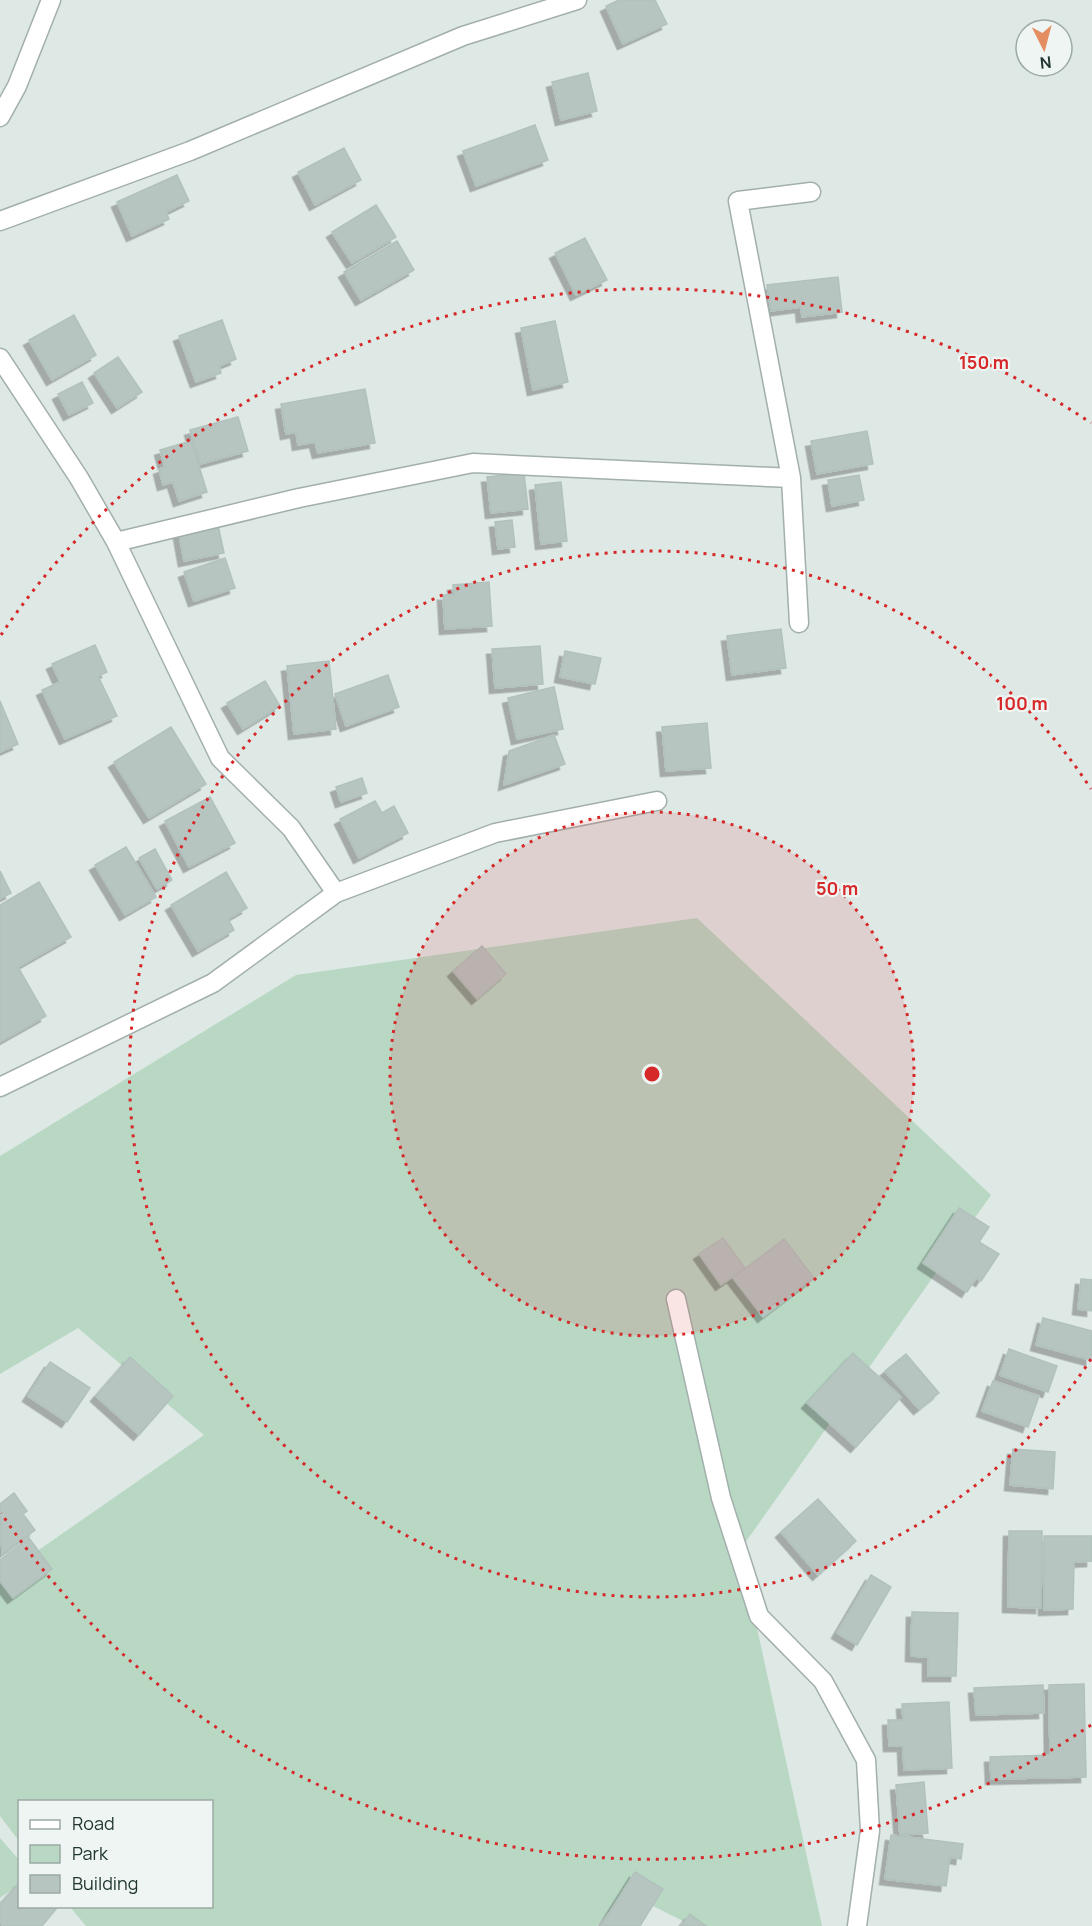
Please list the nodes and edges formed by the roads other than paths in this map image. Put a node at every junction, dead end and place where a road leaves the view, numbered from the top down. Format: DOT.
graph roads {
  1 [pos="51,0"];
  2 [pos="577,0"];
  3 [pos="0,117"];
  4 [pos="811,192"];
  5 [pos="0,221"];
  6 [pos="0,358"];
  7 [pos="791,478"];
  8 [pos="116,542"];
  9 [pos="799,623"];
  10 [pos="657,801"];
  11 [pos="336,893"];
  12 [pos="0,1087"];
  13 [pos="676,1299"];
  14 [pos="856,1926"];
  1 -- 3 [label="street"];
  2 -- 5 [label="street"];
  4 -- 7 [label="street"];
  6 -- 8 [label="street"];
  7 -- 8 [label="street"];
  7 -- 9 [label="street"];
  8 -- 11 [label="street"];
  10 -- 11 [label="street"];
  11 -- 12 [label="street"];
  13 -- 14 [label="street"];
}
